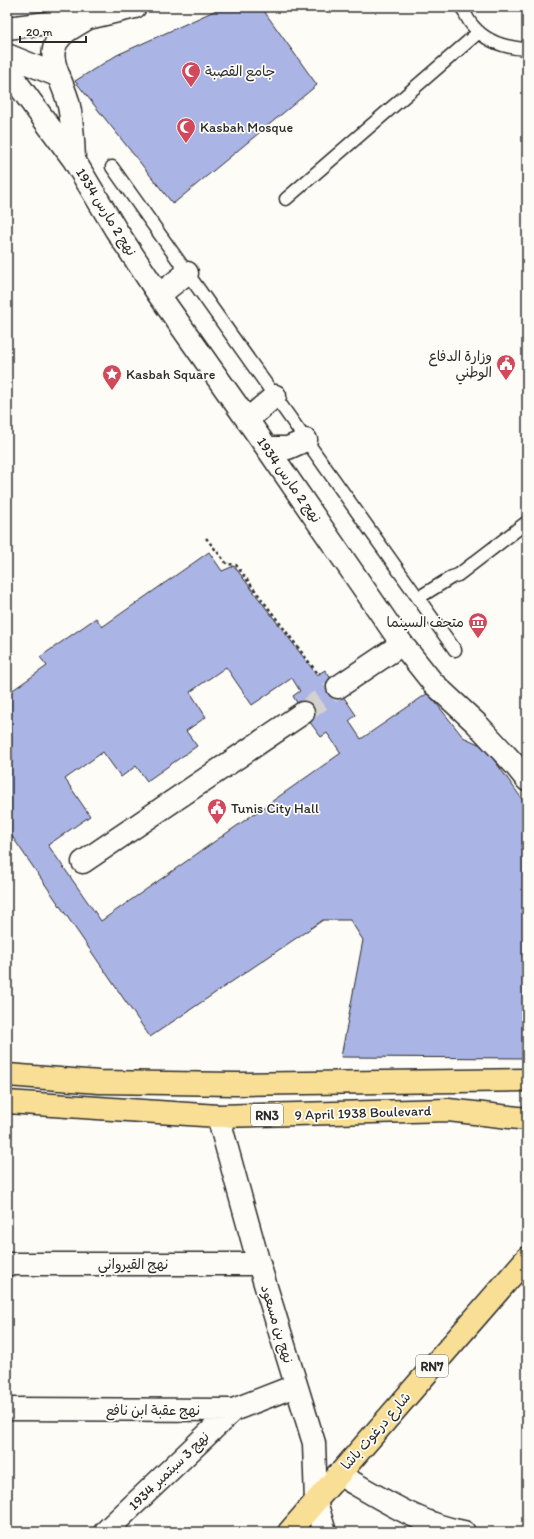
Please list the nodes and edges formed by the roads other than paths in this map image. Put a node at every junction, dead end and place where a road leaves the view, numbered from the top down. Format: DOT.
graph roads {
  1 [pos="135,7"];
  2 [pos="462,7"];
  3 [pos="88,18"];
  4 [pos="11,32"];
  5 [pos="479,32"];
  6 [pos="527,49"];
  7 [pos="7,55"];
  8 [pos="7,65"];
  9 [pos="59,76"];
  10 [pos="74,160"];
  11 [pos="112,167"];
  12 [pos="286,199"];
  13 [pos="187,273"];
  14 [pos="159,295"];
  15 [pos="275,396"];
  16 [pos="247,420"];
  17 [pos="306,440"];
  18 [pos="268,448"];
  19 [pos="527,522"];
  20 [pos="418,598"];
  21 [pos="402,644"];
  22 [pos="455,650"];
  23 [pos="339,686"];
  24 [pos="303,713"];
  25 [pos="527,780"];
  26 [pos="83,862"];
  27 [pos="7,1075"];
  28 [pos="527,1080"];
  29 [pos="273,1083"];
  30 [pos="7,1102"];
  31 [pos="527,1106"];
  32 [pos="448,1110"];
  33 [pos="275,1115"];
  34 [pos="218,1116"];
  35 [pos="527,1119"];
  36 [pos="527,1258"];
  37 [pos="7,1264"];
  38 [pos="259,1264"];
  39 [pos="295,1386"];
  40 [pos="7,1409"];
  41 [pos="233,1410"];
  42 [pos="338,1474"];
  43 [pos="316,1502"];
  44 [pos="106,1532"];
  45 [pos="289,1532"];
  46 [pos="325,1532"];
  47 [pos="464,1532"];
  1 -- 3 [label="street"];
  2 -- 5 [label="lane"];
  3 -- 4 [label="street"];
  3 -- 9 [label="street, نهج 2 مارس 1934"];
  5 -- 6 [label="lane"];
  5 -- 12 [label="lane"];
  7 -- 9 [label="street"];
  8 -- 10 [label="street, نهج 2 مارس 1934"];
  9 -- 10 [label="street, نهج 2 مارس 1934"];
  10 -- 14 [label="street, نهج 2 مارس 1934"];
  11 -- 13 [label="lane"];
  13 -- 14 [label="street"];
  13 -- 15 [label="lane"];
  14 -- 16 [label="street, نهج 2 مارس 1934"];
  15 -- 16 [label="street"];
  15 -- 17 [label="lane"];
  16 -- 18 [label="street, نهج 2 مارس 1934"];
  17 -- 18 [label="street"];
  17 -- 20 [label="lane"];
  18 -- 21 [label="street, نهج 2 مارس 1934"];
  19 -- 20 [label="lane"];
  20 -- 22 [label="lane"];
  21 -- 23 [label="street"];
  21 -- 25 [label="street, نهج 2 مارس 1934"];
  24 -- 26 [label="street"];
  27 -- 29 [label="main road, RN3"];
  28 -- 29 [label="main road, RN3"];
  29 -- 33 [label="main road"];
  30 -- 34 [label="main road, 9 April 1938 Boulevard / RN3"];
  31 -- 32 [label="main road"];
  32 -- 33 [label="main road, 9 April 1938 Boulevard / RN3"];
  32 -- 35 [label="main road, 9 April 1938 Boulevard / RN3"];
  33 -- 34 [label="main road, 9 April 1938 Boulevard / RN3"];
  34 -- 38 [label="street, نهج بن مسعود"];
  36 -- 42 [label="main road, شارع درغوث باشا / RN7"];
  37 -- 38 [label="street, نهج القيرواني"];
  38 -- 39 [label="street, نهج بن مسعود"];
  39 -- 41 [label="street, نهج عقبة ابن نافع"];
  39 -- 43 [label="street, نهج بن مسعود"];
  40 -- 41 [label="street, نهج عقبة ابن نافع"];
  41 -- 44 [label="street, نهج 3 سبتمبر 1934"];
  42 -- 43 [label="main road, شارع درغوث باشا / RN7"];
  42 -- 47 [label="street"];
  43 -- 45 [label="main road, شارع درغوث باشا / RN7"];
  43 -- 46 [label="street, نهج بن مسعود"];
}
